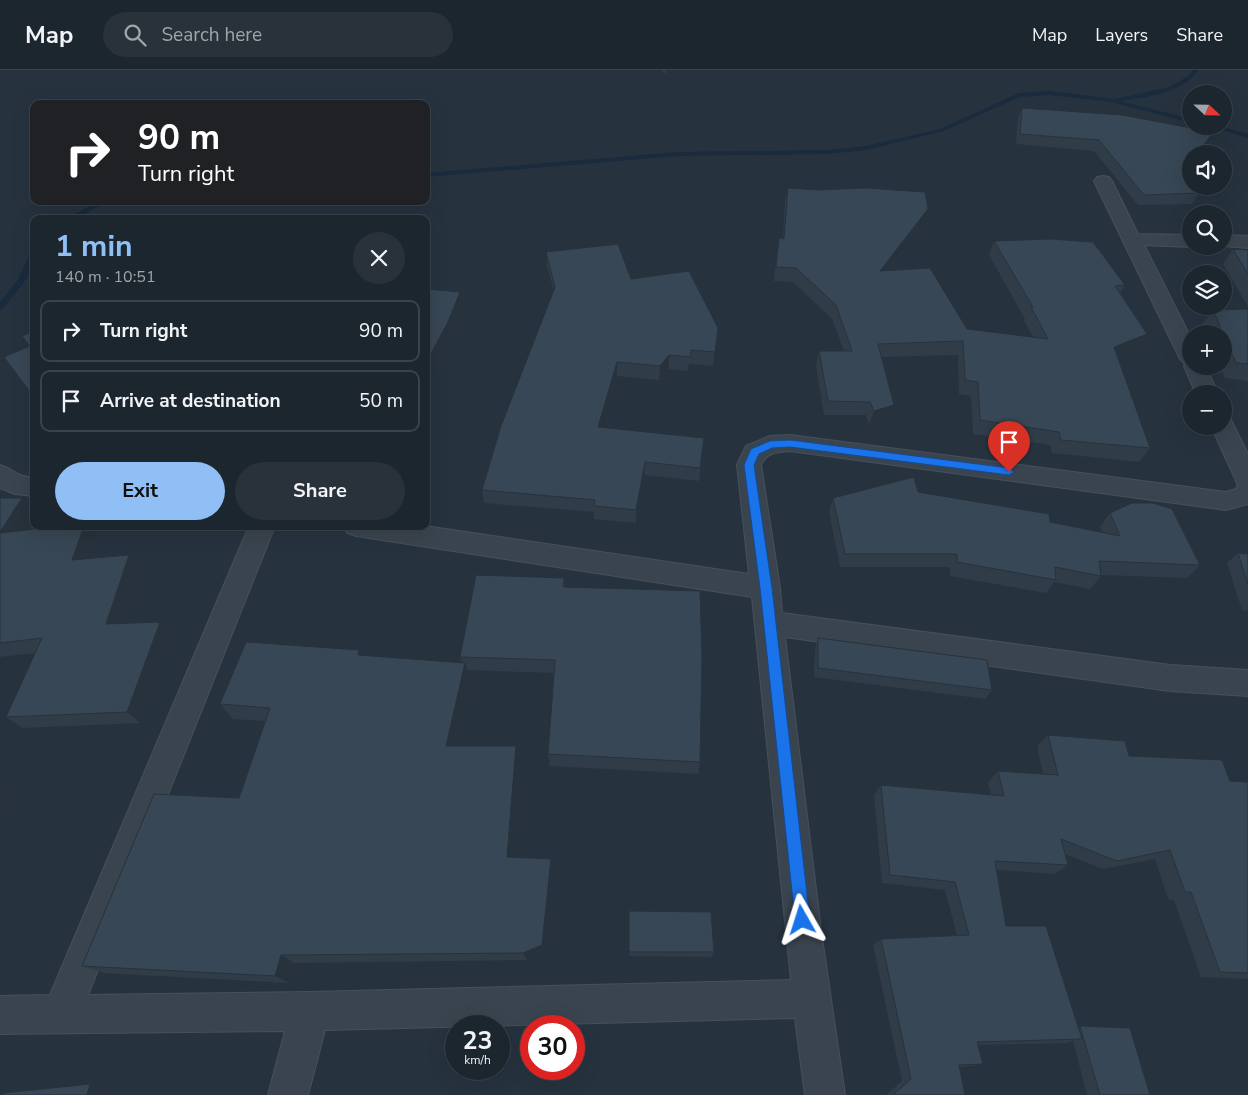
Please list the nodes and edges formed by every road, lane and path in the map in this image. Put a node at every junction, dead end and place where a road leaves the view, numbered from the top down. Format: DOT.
graph roads {
  1 [pos="1103,181"];
  2 [pos="1132,239"];
  3 [pos="1182,240"];
  4 [pos="1232,241"];
  5 [pos="1248,242"];
  6 [pos="1182,341"];
  7 [pos="1227,435"];
  8 [pos="0,474"];
  9 [pos="1248,481"];
  10 [pos="30,487"];
  11 [pos="1248,490"];
  12 [pos="260,530"];
  13 [pos="382,530"];
  14 [pos="766,588"];
  15 [pos="770,623"];
  16 [pos="1248,683"];
  17 [pos="811,999"];
  18 [pos="310,1011"];
  19 [pos="61,1014"];
  20 [pos="0,1015"];
  21 [pos="288,1095"];
  22 [pos="825,1095"];
  1 -- 2 [label="street"];
  2 -- 3 [label="street"];
  2 -- 6 [label="street"];
  4 -- 5 [label="street"];
  7 -- 9 [label="street"];
  8 -- 10 [label="street"];
  11 -- 14 [label="street"];
  12 -- 19 [label="street"];
  13 -- 14 [label="street"];
  14 -- 15 [label="street"];
  15 -- 16 [label="street"];
  15 -- 17 [label="street"];
  17 -- 18 [label="street"];
  17 -- 22 [label="street"];
  18 -- 19 [label="street"];
  18 -- 21 [label="street"];
  19 -- 20 [label="street"];
}
